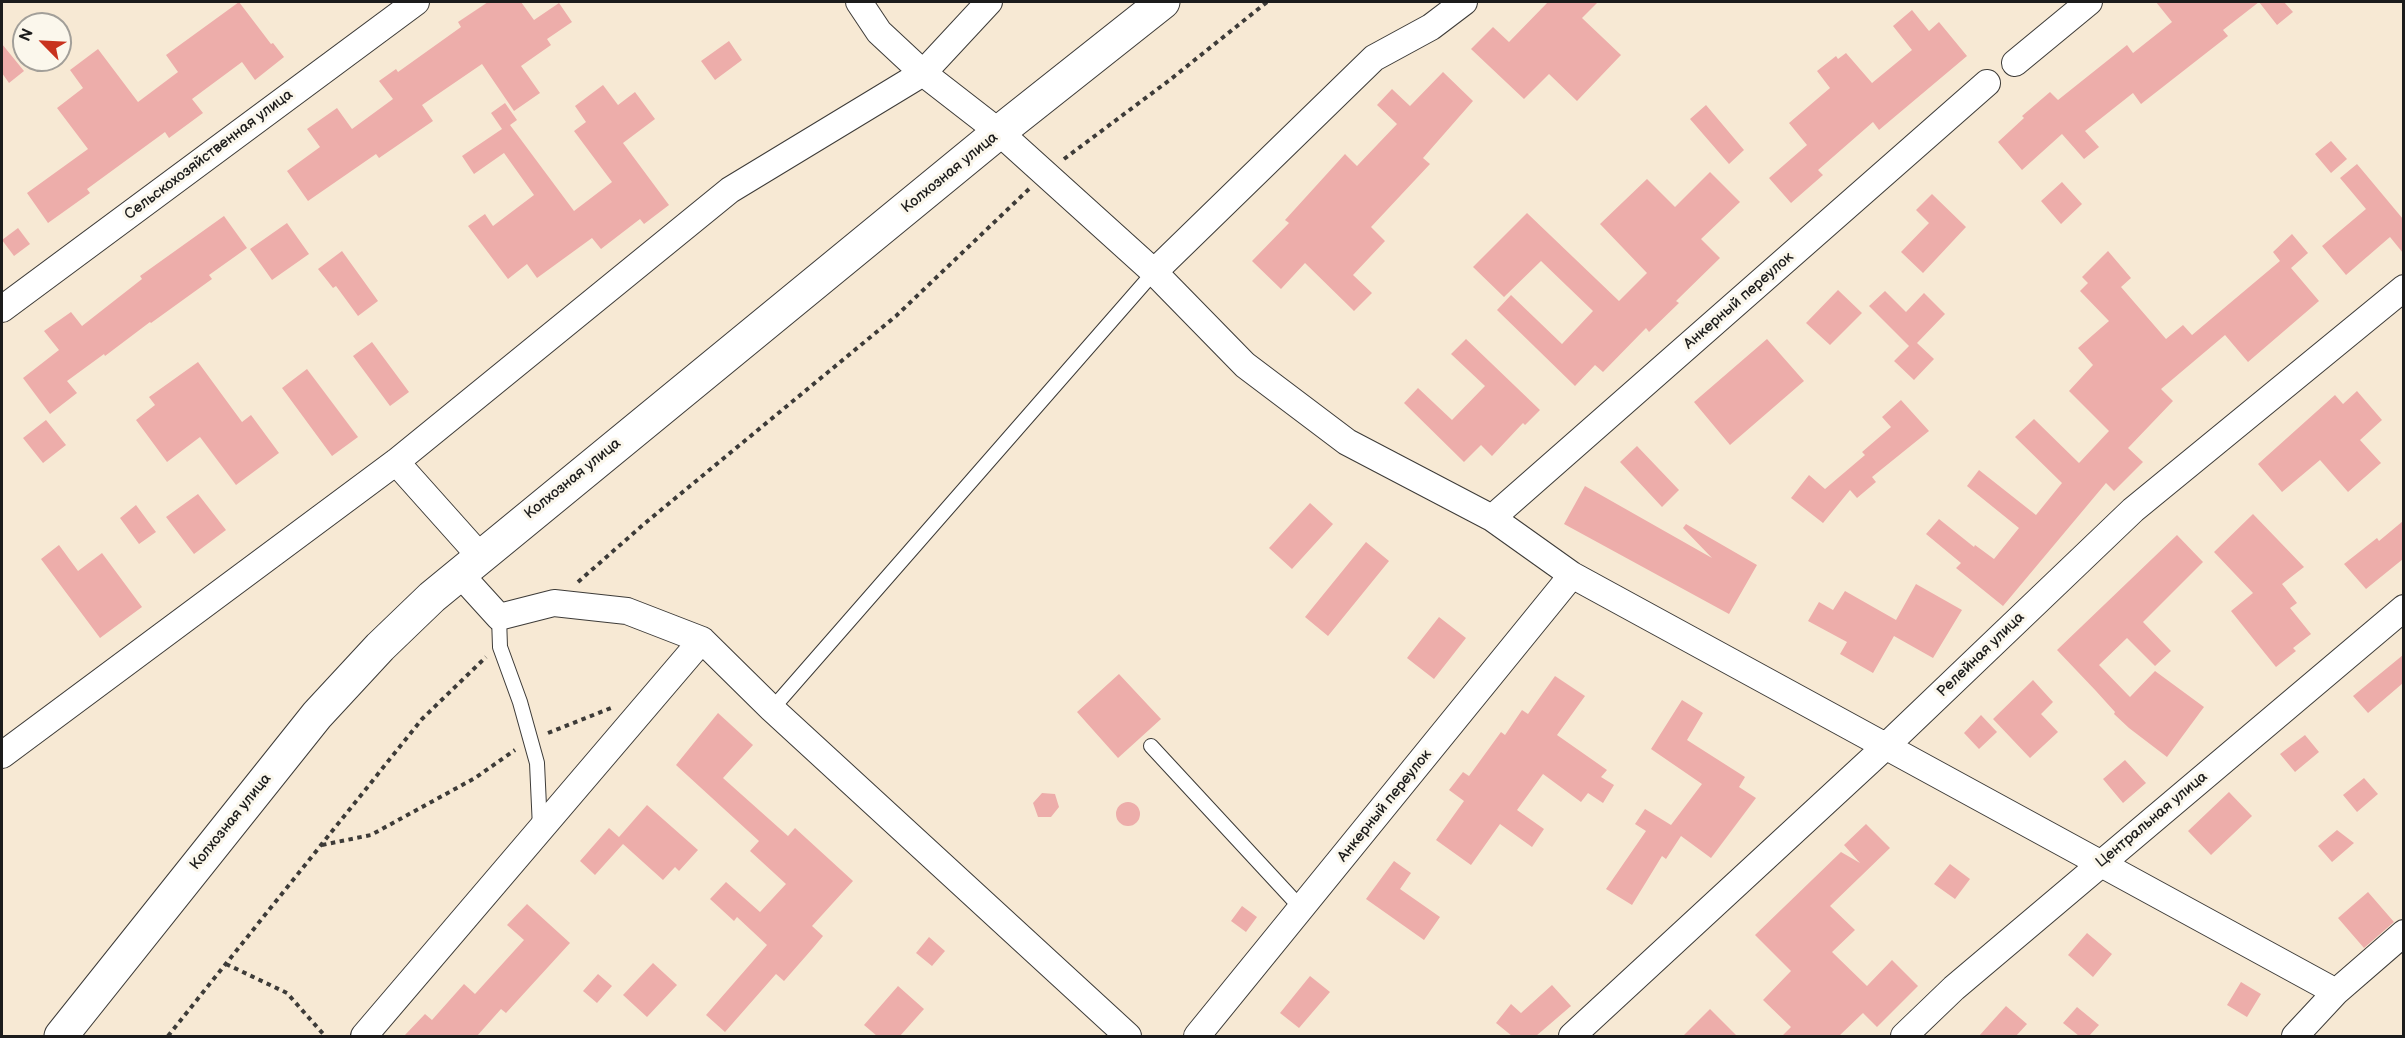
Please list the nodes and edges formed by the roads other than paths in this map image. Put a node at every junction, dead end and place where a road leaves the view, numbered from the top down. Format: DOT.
graph roads {
  1 [pos="416,2"];
  2 [pos="859,2"];
  3 [pos="989,2"];
  4 [pos="1163,2"];
  5 [pos="1464,2"];
  6 [pos="2089,2"];
  7 [pos="2015,63"];
  8 [pos="923,73"];
  9 [pos="1987,83"];
  10 [pos="999,132"];
  11 [pos="1154,272"];
  12 [pos="2403,288"];
  13 [pos="2,309"];
  14 [pos="396,462"];
  15 [pos="1492,519"];
  16 [pos="470,565"];
  17 [pos="1572,574"];
  18 [pos="2403,608"];
  19 [pos="499,618"];
  20 [pos="702,640"];
  21 [pos="772,709"];
  22 [pos="1151,746"];
  23 [pos="1885,747"];
  24 [pos="2,756"];
  25 [pos="540,832"];
  26 [pos="2099,864"];
  27 [pos="1301,908"];
  28 [pos="2403,933"];
  29 [pos="2336,992"];
  30 [pos="61,1036"];
  31 [pos="364,1036"];
  32 [pos="1128,1036"];
  33 [pos="1197,1036"];
  34 [pos="1572,1036"];
  35 [pos="1904,1036"];
  36 [pos="2295,1036"];
  1 -- 13 [label="street, Сельскохозяйственная улица"];
  2 -- 8 [label="street"];
  3 -- 8 [label="street"];
  4 -- 10 [label="main road, Колхозная улица"];
  5 -- 11 [label="street"];
  6 -- 7 [label="street"];
  8 -- 10 [label="street"];
  8 -- 14 [label="street"];
  9 -- 15 [label="street, Анкерный переулок"];
  10 -- 11 [label="street"];
  10 -- 16 [label="main road, Колхозная улица"];
  11 -- 15 [label="street"];
  11 -- 21 [label="lane"];
  12 -- 23 [label="street, Релейная улица"];
  14 -- 16 [label="street"];
  14 -- 24 [label="street"];
  15 -- 17 [label="street"];
  16 -- 19 [label="street"];
  16 -- 30 [label="main road, Колхозная улица"];
  17 -- 23 [label="street"];
  17 -- 27 [label="street, Анкерный переулок"];
  18 -- 26 [label="street, Центральная улица"];
  19 -- 20 [label="street"];
  19 -- 25 [label="lane"];
  20 -- 21 [label="street"];
  20 -- 25 [label="street"];
  21 -- 32 [label="street"];
  22 -- 27 [label="lane"];
  23 -- 26 [label="street"];
  23 -- 34 [label="street, Релейная улица"];
  25 -- 31 [label="street"];
  26 -- 29 [label="street"];
  26 -- 35 [label="street, Центральная улица"];
  27 -- 33 [label="street, Анкерный переулок"];
  28 -- 29 [label="street"];
  29 -- 36 [label="street"];
}
